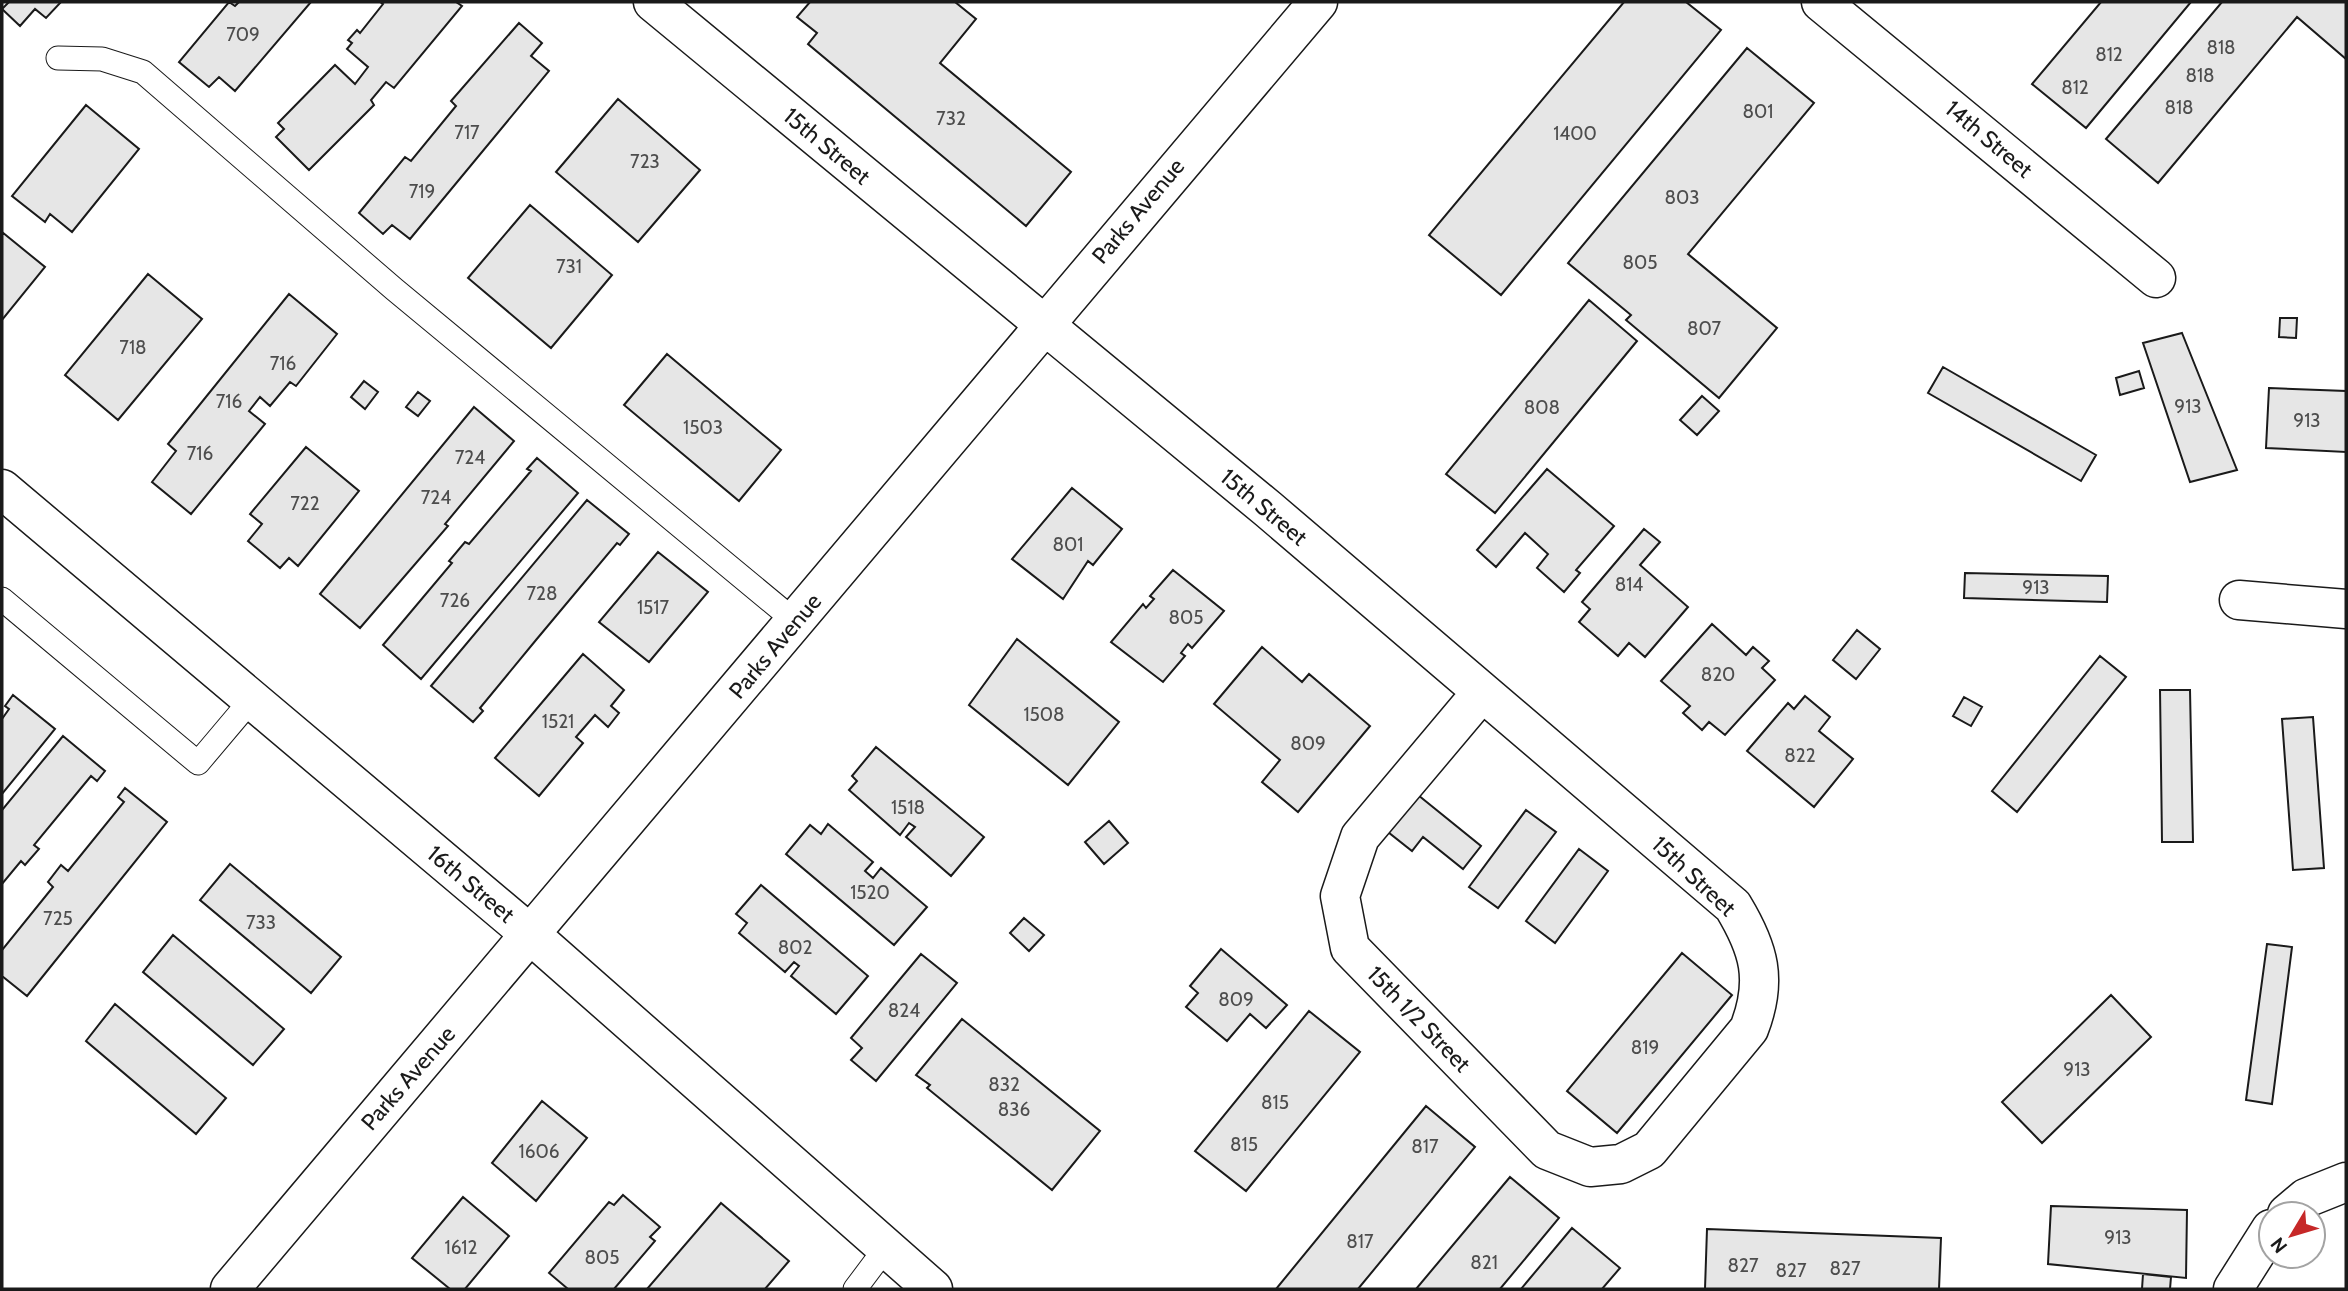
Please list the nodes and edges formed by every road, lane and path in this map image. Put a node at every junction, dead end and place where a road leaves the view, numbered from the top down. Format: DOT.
graph roads {
  1 [pos="1318,2"];
  2 [pos="1821,2"];
  3 [pos="665,5"];
  4 [pos="58,58"];
  5 [pos="2156,278"];
  6 [pos="1043,324"];
  7 [pos="2,489"];
  8 [pos="2,599"];
  9 [pos="2239,600"];
  10 [pos="2346,609"];
  11 [pos="796,622"];
  12 [pos="1482,692"];
  13 [pos="252,699"];
  14 [pos="531,934"];
  15 [pos="1719,1065"];
  16 [pos="2346,1182"];
  17 [pos="2304,1200"];
  18 [pos="885,1249"];
  19 [pos="2257,1251"];
  20 [pos="230,1289"];
  21 [pos="855,1289"];
  22 [pos="933,1289"];
  23 [pos="2233,1289"];
  1 -- 6 [label="street, Parks Avenue"];
  2 -- 5 [label="street, 14th Street"];
  3 -- 6 [label="street, 15th Street"];
  4 -- 11 [label="lane"];
  6 -- 11 [label="street, Parks Avenue"];
  6 -- 12 [label="street, 15th Street"];
  7 -- 13 [label="street, 16th Street"];
  8 -- 13 [label="lane"];
  9 -- 10 [label="street"];
  11 -- 14 [label="street, Parks Avenue"];
  12 -- 15 [label="street, 15th Street"];
  12 -- 15 [label="street, 15th 1/2 Street"];
  13 -- 14 [label="street, 16th Street"];
  14 -- 18 [label="street, 16th Street"];
  14 -- 20 [label="street, Parks Avenue"];
  16 -- 17 [label="street"];
  18 -- 21 [label="lane"];
  18 -- 22 [label="street, 16th Street"];
  19 -- 23 [label="street"];
}
